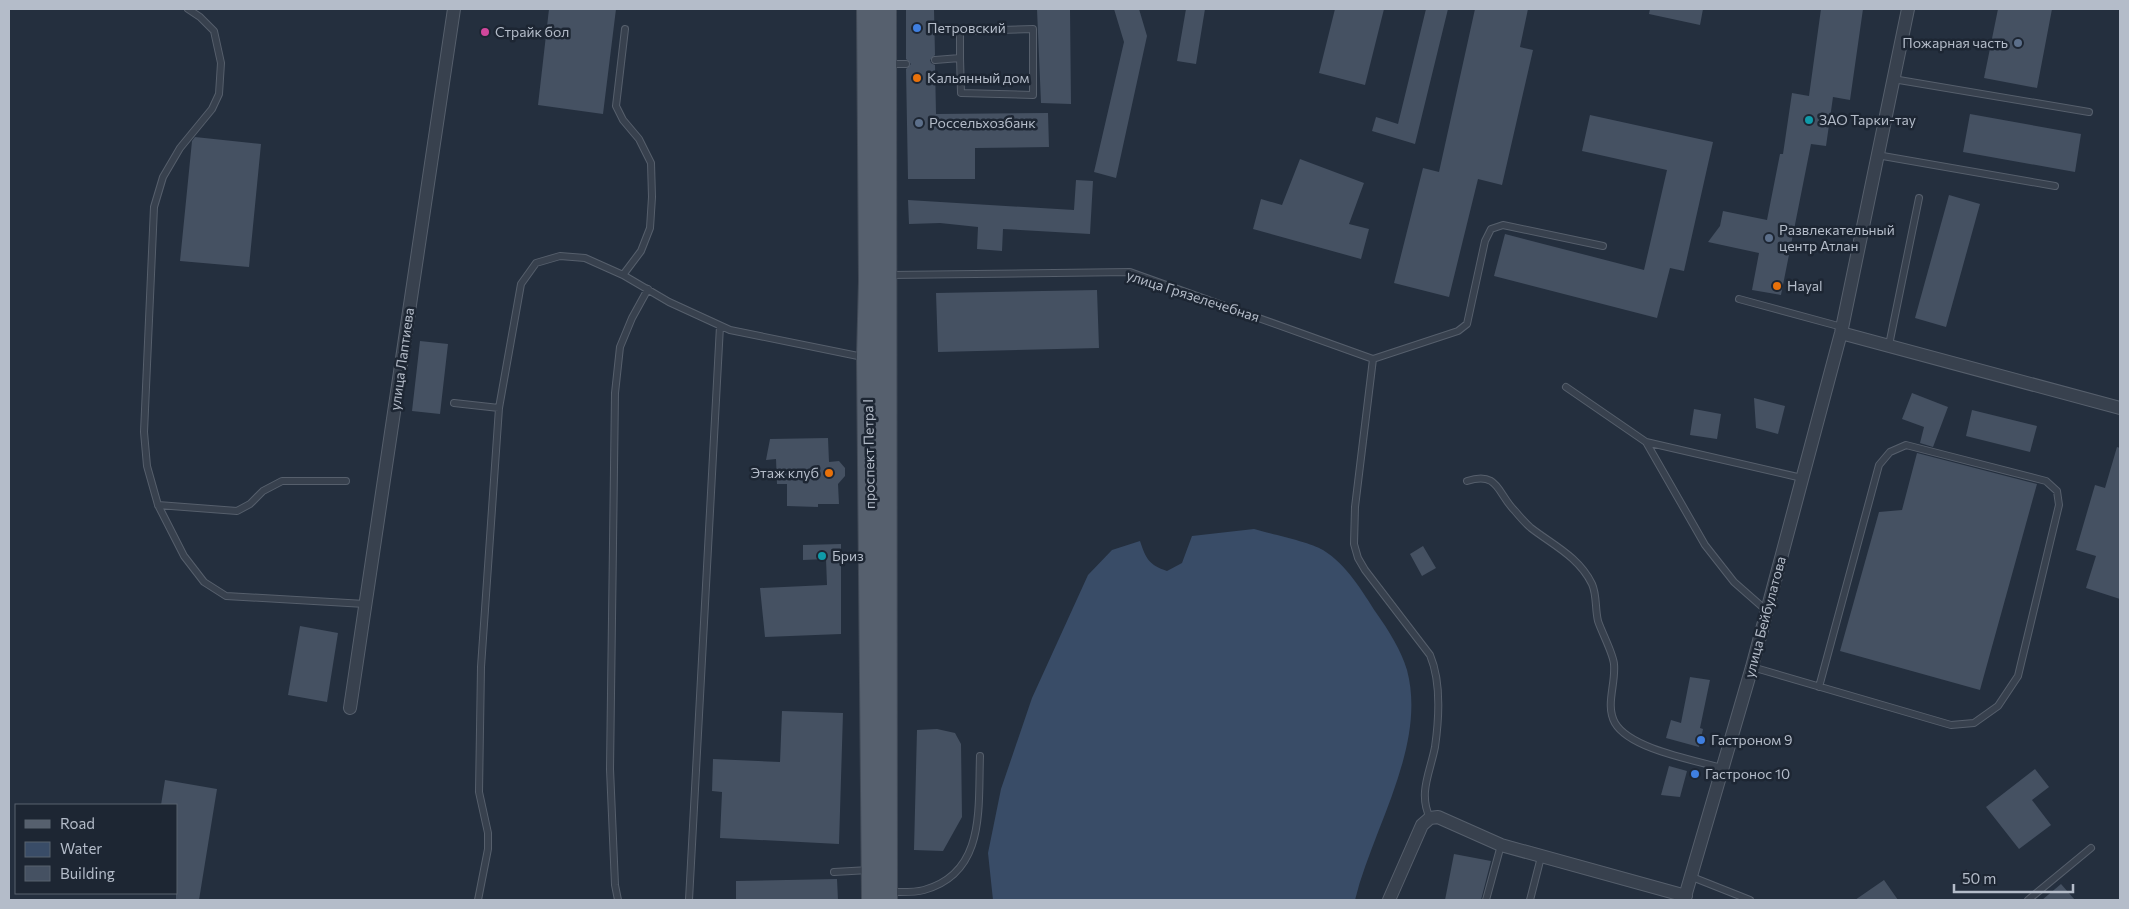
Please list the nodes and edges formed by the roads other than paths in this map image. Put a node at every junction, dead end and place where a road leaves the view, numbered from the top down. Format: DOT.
graph roads {
  1 [pos="188,9"];
  2 [pos="454,9"];
  3 [pos="867,9"];
  4 [pos="886,9"];
  5 [pos="1908,9"];
  6 [pos="625,29"];
  7 [pos="960,58"];
  8 [pos="935,60"];
  9 [pos="886,64"];
  10 [pos="906,64"];
  11 [pos="1892,79"];
  12 [pos="2089,112"];
  13 [pos="1877,155"];
  14 [pos="2055,186"];
  15 [pos="1919,198"];
  16 [pos="1604,246"];
  17 [pos="623,275"];
  18 [pos="886,275"];
  19 [pos="648,290"];
  20 [pos="1738,299"];
  21 [pos="720,326"];
  22 [pos="1841,330"];
  23 [pos="1889,346"];
  24 [pos="867,357"];
  25 [pos="1373,358"];
  26 [pos="1566,387"];
  27 [pos="454,403"];
  28 [pos="499,408"];
  29 [pos="2120,408"];
  30 [pos="1646,442"];
  31 [pos="1802,478"];
  32 [pos="346,481"];
  33 [pos="1467,481"];
  34 [pos="158,505"];
  35 [pos="365,604"];
  36 [pos="1767,611"];
  37 [pos="1752,667"];
  38 [pos="1819,687"];
  39 [pos="350,708"];
  40 [pos="980,756"];
  41 [pos="1722,768"];
  42 [pos="1430,818"];
  43 [pos="1501,845"];
  44 [pos="2091,848"];
  45 [pos="1541,857"];
  46 [pos="872,870"];
  47 [pos="834,872"];
  48 [pos="1692,877"];
  49 [pos="882,898"];
  50 [pos="1685,898"];
  51 [pos="478,900"];
  52 [pos="618,900"];
  53 [pos="689,900"];
  54 [pos="1389,900"];
  55 [pos="1486,900"];
  56 [pos="1530,900"];
  57 [pos="1750,900"];
  58 [pos="2028,900"];
  1 -- 34 [label="lane"];
  2 -- 35 [label="street, улица Лаптиева"];
  3 -- 24 [label="main road, проспект Петра I"];
  4 -- 9 [label="main road, проспект Петра I"];
  5 -- 11 [label="street, улица Бейбулатова"];
  6 -- 17 [label="lane"];
  7 -- 7 [label="lane"];
  7 -- 8 [label="lane"];
  9 -- 10 [label="lane"];
  9 -- 18 [label="main road, проспект Петра I"];
  11 -- 12 [label="lane"];
  11 -- 13 [label="street, улица Бейбулатова"];
  13 -- 14 [label="lane"];
  13 -- 22 [label="street, улица Бейбулатова"];
  15 -- 23 [label="lane"];
  16 -- 25 [label="lane"];
  17 -- 19 [label="lane"];
  17 -- 28 [label="lane"];
  18 -- 25 [label="lane, улица Грязелечебная"];
  18 -- 49 [label="main road, проспект Петра I"];
  19 -- 21 [label="lane"];
  19 -- 52 [label="lane"];
  20 -- 22 [label="lane"];
  21 -- 24 [label="lane"];
  21 -- 53 [label="lane"];
  22 -- 23 [label="street"];
  22 -- 31 [label="street, улица Бейбулатова"];
  23 -- 29 [label="street"];
  24 -- 46 [label="main road, проспект Петра I"];
  25 -- 42 [label="lane"];
  26 -- 30 [label="lane"];
  27 -- 28 [label="lane"];
  28 -- 51 [label="lane"];
  30 -- 31 [label="lane"];
  30 -- 36 [label="lane"];
  31 -- 36 [label="street, улица Бейбулатова"];
  32 -- 34 [label="lane"];
  33 -- 41 [label="lane"];
  34 -- 35 [label="lane"];
  35 -- 39 [label="street, улица Лаптиева"];
  36 -- 37 [label="street, улица Бейбулатова"];
  37 -- 38 [label="lane"];
  37 -- 41 [label="street, улица Бейбулатова"];
  38 -- 38 [label="lane"];
  40 -- 49 [label="lane"];
  41 -- 48 [label="street, улица Бейбулатова"];
  42 -- 43 [label="street"];
  42 -- 54 [label="street"];
  43 -- 45 [label="street"];
  43 -- 55 [label="lane"];
  44 -- 58 [label="lane"];
  45 -- 50 [label="street"];
  45 -- 56 [label="lane"];
  46 -- 47 [label="lane"];
  46 -- 49 [label="main road, проспект Петра I"];
  48 -- 50 [label="street, улица Бейбулатова"];
  48 -- 57 [label="lane"];
}
